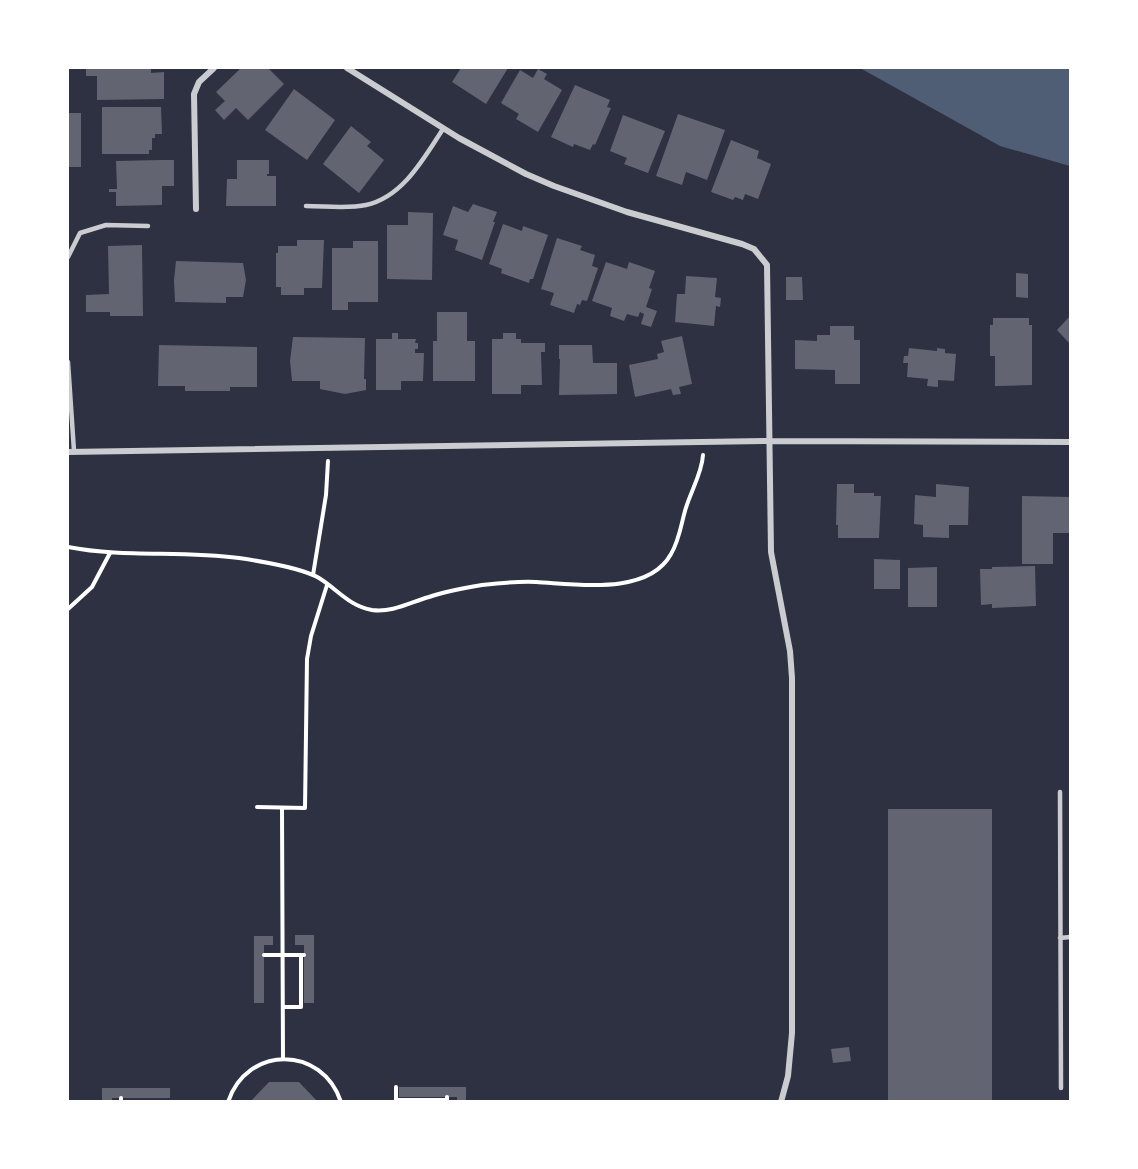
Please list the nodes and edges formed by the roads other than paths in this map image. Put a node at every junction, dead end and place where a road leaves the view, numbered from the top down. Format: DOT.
graph roads {
  1 [pos="214,68"];
  2 [pos="346,68"];
  3 [pos="443,129"];
  4 [pos="306,206"];
  5 [pos="196,209"];
  6 [pos="148,226"];
  7 [pos="68,257"];
  8 [pos="68,363"];
  9 [pos="768,441"];
  10 [pos="1071,442"];
  11 [pos="71,451"];
  12 [pos="1060,792"];
  13 [pos="1071,937"];
  14 [pos="1060,938"];
  15 [pos="1061,1088"];
  16 [pos="781,1101"];
  1 -- 5 [label="street"];
  2 -- 3 [label="street"];
  3 -- 4 [label="lane"];
  3 -- 9 [label="street"];
  6 -- 7 [label="lane"];
  8 -- 11 [label="lane"];
  9 -- 10 [label="street"];
  9 -- 11 [label="street"];
  9 -- 16 [label="street"];
  12 -- 14 [label="lane"];
  13 -- 14 [label="lane"];
  14 -- 15 [label="lane"];
}
